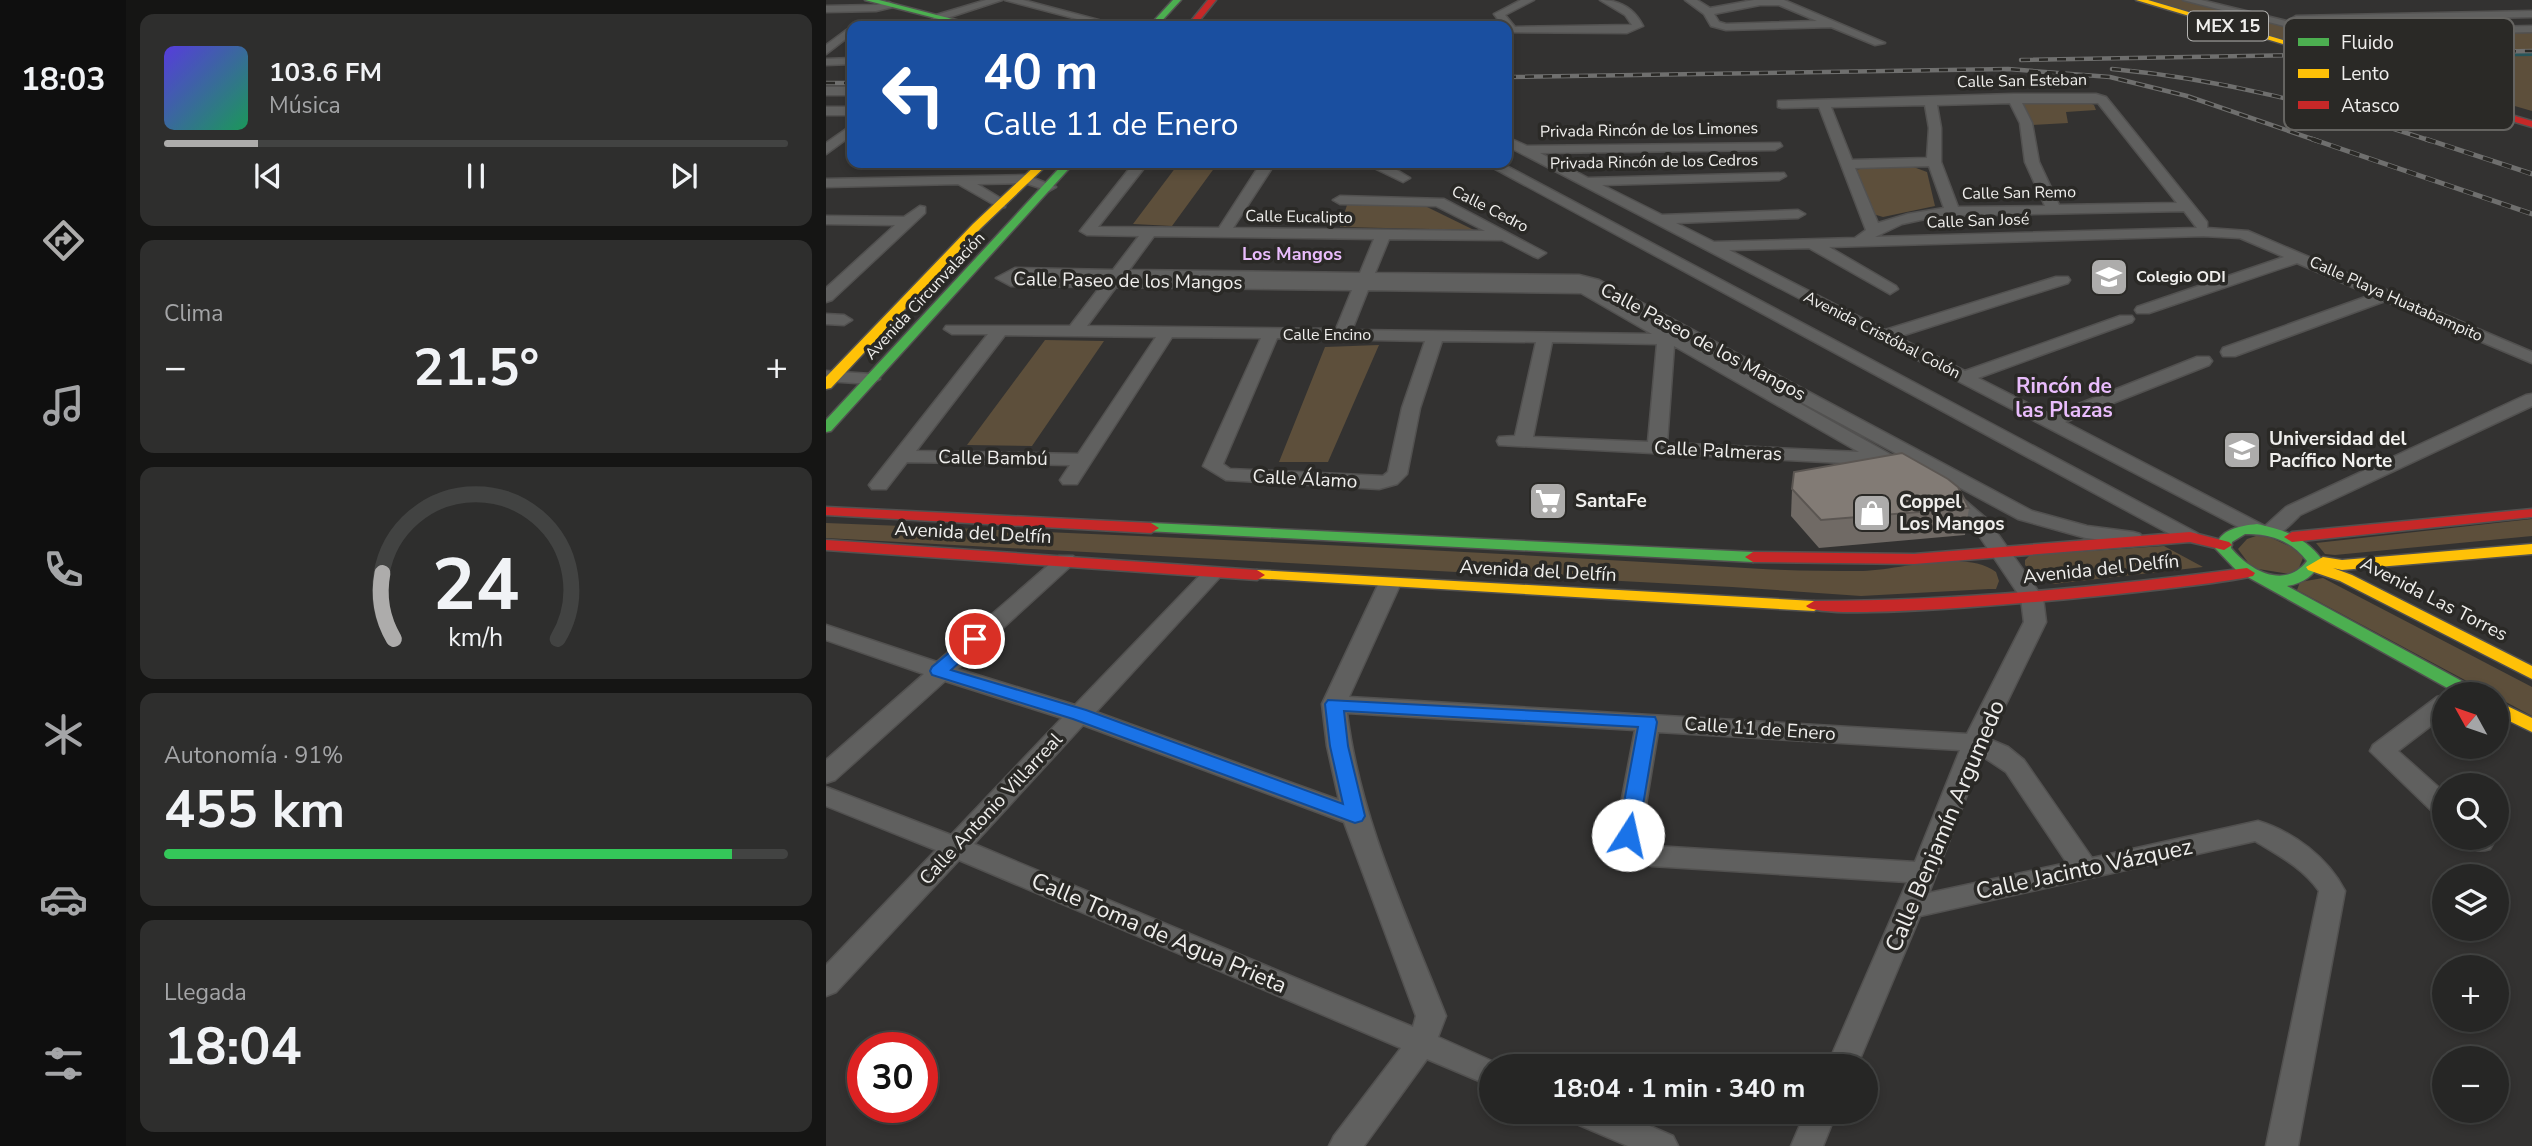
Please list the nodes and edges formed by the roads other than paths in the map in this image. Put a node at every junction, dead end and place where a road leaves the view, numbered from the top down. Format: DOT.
graph roads {
  1 [pos="844,0"];
  2 [pos="997,0"];
  3 [pos="1010,0"];
  4 [pos="1212,0"];
  5 [pos="1529,0"];
  6 [pos="1605,0"];
  7 [pos="1690,0"];
  8 [pos="2189,0"];
  9 [pos="2224,0"];
  10 [pos="1780,2"];
  11 [pos="2133,2"];
  12 [pos="878,4"];
  13 [pos="2425,5"];
  14 [pos="826,9"];
  15 [pos="1186,11"];
  16 [pos="1707,12"];
  17 [pos="2532,14"];
  18 [pos="2442,16"];
  19 [pos="2289,18"];
  20 [pos="2343,18"];
  21 [pos="1169,20"];
  22 [pos="861,21"];
  23 [pos="932,21"];
  24 [pos="943,21"];
  25 [pos="1096,21"];
  26 [pos="1505,21"];
  27 [pos="1831,23"];
  28 [pos="2284,23"];
  29 [pos="2514,29"];
  30 [pos="2532,29"];
  31 [pos="1512,30"];
  32 [pos="847,34"];
  33 [pos="2284,42"];
  34 [pos="1880,43"];
  35 [pos="826,51"];
  36 [pos="2284,51"];
  37 [pos="847,61"];
  38 [pos="826,62"];
  39 [pos="847,91"];
  40 [pos="826,92"];
  41 [pos="2013,98"];
  42 [pos="1930,100"];
  43 [pos="1827,103"];
  44 [pos="1782,104"];
  45 [pos="2514,108"];
  46 [pos="826,111"];
  47 [pos="847,111"];
  48 [pos="2532,113"];
  49 [pos="2514,119"];
  50 [pos="2532,124"];
  51 [pos="847,133"];
  52 [pos="1512,143"];
  53 [pos="1775,146"];
  54 [pos="847,148"];
  55 [pos="827,149"];
  56 [pos="1524,149"];
  57 [pos="1934,162"];
  58 [pos="1849,164"];
  59 [pos="960,168"];
  60 [pos="1036,168"];
  61 [pos="1065,168"];
  62 [pos="1137,168"];
  63 [pos="1265,168"];
  64 [pos="1384,168"];
  65 [pos="1501,168"];
  66 [pos="1779,176"];
  67 [pos="1020,178"];
  68 [pos="1402,178"];
  69 [pos="953,180"];
  70 [pos="1588,181"];
  71 [pos="826,183"];
  72 [pos="1530,183"];
  73 [pos="1049,187"];
  74 [pos="1000,204"];
  75 [pos="2187,206"];
  76 [pos="2054,210"];
  77 [pos="1952,211"];
  78 [pos="1334,212"];
  79 [pos="1798,214"];
  80 [pos="1662,219"];
  81 [pos="826,220"];
  82 [pos="2203,225"];
  83 [pos="1873,230"];
  84 [pos="1156,233"];
  85 [pos="1223,233"];
  86 [pos="1390,235"];
  87 [pos="1506,236"];
  88 [pos="2261,240"];
  89 [pos="1859,242"];
  90 [pos="1811,243"];
  91 [pos="1713,246"];
  92 [pos="1538,253"];
  93 [pos="2298,257"];
  94 [pos="1122,278"];
  95 [pos="2062,280"];
  96 [pos="1371,282"];
  97 [pos="1890,289"];
  98 [pos="2386,295"];
  99 [pos="826,297"];
  100 [pos="2143,310"];
  101 [pos="826,319"];
  102 [pos="2126,319"];
  103 [pos="844,320"];
  104 [pos="952,329"];
  105 [pos="1001,329"];
  106 [pos="1083,331"];
  107 [pos="1167,332"];
  108 [pos="1271,334"];
  109 [pos="1349,334"];
  110 [pos="1435,336"];
  111 [pos="1545,337"];
  112 [pos="1886,338"];
  113 [pos="1672,339"];
  114 [pos="1701,339"];
  115 [pos="2229,352"];
  116 [pos="1849,356"];
  117 [pos="2532,358"];
  118 [pos="2203,361"];
  119 [pos="1964,377"];
  120 [pos="828,382"];
  121 [pos="866,385"];
  122 [pos="2532,399"];
  123 [pos="2050,422"];
  124 [pos="826,428"];
  125 [pos="1657,448"];
  126 [pos="903,456"];
  127 [pos="1913,456"];
  128 [pos="1886,459"];
  129 [pos="1083,460"];
  130 [pos="1070,480"];
  131 [pos="879,485"];
  132 [pos="826,511"];
  133 [pos="2532,513"];
  134 [pos="2265,530"];
  135 [pos="2190,537"];
  136 [pos="2292,537"];
  137 [pos="2149,540"];
  138 [pos="826,545"];
  139 [pos="2224,545"];
  140 [pos="2532,549"];
  141 [pos="2000,553"];
  142 [pos="1066,560"];
  143 [pos="2315,564"];
  144 [pos="1214,572"];
  145 [pos="2247,573"];
  146 [pos="2268,580"];
  147 [pos="1389,585"];
  148 [pos="2032,598"];
  149 [pos="826,632"];
  150 [pos="939,671"];
  151 [pos="2532,673"];
  152 [pos="2438,682"];
  153 [pos="1334,704"];
  154 [pos="2510,714"];
  155 [pos="1079,715"];
  156 [pos="2432,715"];
  157 [pos="1648,722"];
  158 [pos="2532,726"];
  159 [pos="1975,743"];
  160 [pos="826,774"];
  161 [pos="826,796"];
  162 [pos="2432,796"];
  163 [pos="1355,816"];
  164 [pos="955,847"];
  165 [pos="2085,869"];
  166 [pos="1924,873"];
  167 [pos="1910,908"];
  168 [pos="826,984"];
  169 [pos="1421,1044"];
  170 [pos="1847,1054"];
  171 [pos="1479,1068"];
  172 [pos="1611,1124"];
  173 [pos="1816,1124"];
  174 [pos="1345,1146"];
  175 [pos="1662,1146"];
  176 [pos="1807,1146"];
  177 [pos="2283,1146"];
  1 -- 12 [label="street"];
  2 -- 24 [label="street"];
  3 -- 25 [label="street"];
  4 -- 15 [label="street"];
  5 -- 26 [label="street"];
  6 -- 31 [label="street"];
  7 -- 16 [label="street"];
  8 -- 28 [label="street"];
  9 -- 19 [label="street"];
  10 -- 16 [label="street"];
  10 -- 27 [label="street"];
  11 -- 33 [label="street, MEX 15, bridge"];
  11 -- 36 [label="street, MEX 15"];
  12 -- 14 [label="street"];
  12 -- 22 [label="street"];
  12 -- 23 [label="street"];
  13 -- 18 [label="street"];
  15 -- 21 [label="street"];
  16 -- 27 [label="street"];
  17 -- 18 [label="street"];
  18 -- 20 [label="street"];
  27 -- 34 [label="street"];
  29 -- 30 [label="street"];
  32 -- 35 [label="street"];
  37 -- 38 [label="street"];
  39 -- 40 [label="street"];
  41 -- 42 [label="street, Calle San Esteban"];
  41 -- 75 [label="street, Calle San Esteban"];
  41 -- 76 [label="street"];
  42 -- 43 [label="street, Calle San Esteban"];
  42 -- 57 [label="street"];
  43 -- 44 [label="street, Calle San Esteban"];
  43 -- 58 [label="street"];
  45 -- 48 [label="street, MEX 15, bridge"];
  46 -- 47 [label="street"];
  49 -- 50 [label="street, MEX 15"];
  51 -- 55 [label="street"];
  52 -- 56 [label="street, Avenida Cristóbal Colón"];
  53 -- 56 [label="street, Privada Rincón de los Limones"];
  54 -- 55 [label="street"];
  56 -- 70 [label="street, Avenida Cristóbal Colón"];
  57 -- 58 [label="street"];
  57 -- 77 [label="street"];
  58 -- 83 [label="street"];
  59 -- 69 [label="street"];
  60 -- 67 [label="street, Avenida Circunvalación"];
  61 -- 73 [label="street, Avenida Circunvalación"];
  62 -- 84 [label="street, Calle Eucalipto"];
  63 -- 85 [label="street"];
  64 -- 68 [label="street"];
  65 -- 72 [label="street, Avenida Cristóbal Colón"];
  66 -- 70 [label="street, Privada Rincón de los Cedros"];
  67 -- 69 [label="street"];
  67 -- 73 [label="street"];
  67 -- 74 [label="street, Avenida Circunvalación"];
  69 -- 71 [label="street"];
  69 -- 74 [label="street"];
  70 -- 72 [label="street, Privada Rincón de los Cedros"];
  70 -- 80 [label="street, Avenida Cristóbal Colón"];
  72 -- 116 [label="street, Avenida Cristóbal Colón"];
  73 -- 121 [label="street, Avenida Circunvalación"];
  74 -- 120 [label="street, Avenida Circunvalación"];
  75 -- 76 [label="street, Calle San Remo"];
  75 -- 82 [label="street, Calle San Esteban"];
  76 -- 77 [label="street, Calle San Remo"];
  77 -- 83 [label="street, Calle San Remo"];
  78 -- 85 [label="street, Calle Eucalipto"];
  78 -- 86 [label="street, Calle Eucalipto"];
  78 -- 87 [label="street, Calle Cedro"];
  79 -- 80 [label="street"];
  80 -- 91 [label="street, Avenida Cristóbal Colón"];
  81 -- 99 [label="street"];
  83 -- 89 [label="street, Calle San Remo"];
  84 -- 85 [label="street, Calle Eucalipto"];
  84 -- 94 [label="street"];
  86 -- 87 [label="street, Calle Eucalipto"];
  86 -- 96 [label="street"];
  87 -- 92 [label="street, Calle Cedro"];
  88 -- 89 [label="street, Calle San José"];
  88 -- 93 [label="street, Calle Playa Huatabampito"];
  89 -- 90 [label="street, Calle San José"];
  90 -- 91 [label="street, Calle San José"];
  90 -- 97 [label="street"];
  91 -- 112 [label="street, Avenida Cristóbal Colón"];
  93 -- 98 [label="street, Calle Playa Huatabampito"];
  93 -- 100 [label="street"];
  94 -- 94 [label="street, Calle Paseo de los Mangos"];
  94 -- 96 [label="street, Calle Paseo de los Mangos"];
  94 -- 106 [label="street"];
  95 -- 112 [label="street"];
  96 -- 109 [label="street"];
  96 -- 113 [label="street, Calle Paseo de los Mangos"];
  96 -- 114 [label="street, Calle Paseo de los Mangos"];
  98 -- 115 [label="street"];
  98 -- 117 [label="street, Calle Playa Huatabampito"];
  101 -- 103 [label="street"];
  102 -- 119 [label="street"];
  104 -- 105 [label="street, Calle Encino"];
  105 -- 106 [label="street, Calle Encino"];
  105 -- 126 [label="street, Calle Bambú"];
  106 -- 107 [label="street, Calle Encino"];
  107 -- 108 [label="street, Calle Encino"];
  107 -- 129 [label="street, Calle Bambú"];
  108 -- 109 [label="street, Calle Encino"];
  108 -- 110 [label="street, Calle Álamo"];
  109 -- 110 [label="street, Calle Encino"];
  110 -- 111 [label="street, Calle Encino"];
  111 -- 113 [label="street, Calle Encino"];
  111 -- 125 [label="street, Calle Palmeras"];
  112 -- 116 [label="street"];
  112 -- 119 [label="street, Avenida Cristóbal Colón"];
  113 -- 114 [label="street, Calle Encino"];
  113 -- 125 [label="street"];
  113 -- 128 [label="street, Calle Paseo de los Mangos"];
  114 -- 127 [label="street, Calle Paseo de los Mangos"];
  116 -- 135 [label="street, Avenida Cristóbal Colón"];
  118 -- 123 [label="street"];
  119 -- 123 [label="street, Avenida Cristóbal Colón"];
  120 -- 121 [label="street"];
  121 -- 124 [label="street, Avenida Circunvalación"];
  122 -- 134 [label="street"];
  123 -- 134 [label="street, Avenida Cristóbal Colón"];
  125 -- 128 [label="street, Calle Palmeras"];
  126 -- 129 [label="street, Calle Bambú"];
  126 -- 131 [label="street, Calle Bambú"];
  127 -- 128 [label="street, Calle Palmeras"];
  127 -- 137 [label="street, Calle Paseo de los Mangos"];
  128 -- 141 [label="street, Calle Paseo de los Mangos"];
  129 -- 130 [label="street, Calle Bambú"];
  132 -- 141 [label="street, Avenida del Delfín"];
  133 -- 136 [label="street"];
  134 -- 136 [label="street"];
  134 -- 139 [label="street"];
  135 -- 137 [label="street, Avenida del Delfín"];
  135 -- 139 [label="street, Avenida del Delfín"];
  136 -- 143 [label="street"];
  137 -- 141 [label="street, Avenida del Delfín"];
  138 -- 142 [label="street, Avenida del Delfín"];
  139 -- 145 [label="street"];
  140 -- 143 [label="street"];
  141 -- 148 [label="street"];
  142 -- 144 [label="street, Avenida del Delfín"];
  142 -- 150 [label="street"];
  143 -- 146 [label="street"];
  143 -- 151 [label="street, Avenida Las Torres"];
  144 -- 147 [label="street, Avenida del Delfín"];
  144 -- 155 [label="street, Calle Antonio Villarreal"];
  145 -- 146 [label="street"];
  145 -- 148 [label="street, Avenida del Delfín"];
  146 -- 152 [label="street"];
  147 -- 148 [label="street, Avenida del Delfín"];
  147 -- 153 [label="street"];
  148 -- 159 [label="street, Calle Benjamín Argumedo"];
  149 -- 150 [label="street"];
  150 -- 155 [label="street"];
  150 -- 160 [label="street"];
  153 -- 157 [label="street, Calle 11 de Enero"];
  153 -- 163 [label="street"];
  154 -- 158 [label="street"];
  155 -- 163 [label="street"];
  155 -- 164 [label="street, Calle Antonio Villarreal"];
  156 -- 162 [label="street"];
  157 -- 159 [label="street, Calle 11 de Enero"];
  157 -- 166 [label="street"];
  159 -- 165 [label="street"];
  159 -- 166 [label="street, Calle Benjamín Argumedo"];
  161 -- 164 [label="street, Calle Toma de Agua Prieta"];
  163 -- 169 [label="street"];
  164 -- 168 [label="street, Calle Antonio Villarreal"];
  164 -- 169 [label="street, Calle Toma de Agua Prieta"];
  165 -- 167 [label="street, Calle Jacinto Vázquez"];
  165 -- 177 [label="street, Calle Jacinto Vázquez"];
  166 -- 167 [label="street, Calle Benjamín Argumedo"];
  167 -- 170 [label="street, Calle Benjamín Argumedo"];
  169 -- 171 [label="street, Calle Toma de Agua Prieta"];
  169 -- 174 [label="street"];
  172 -- 175 [label="street"];
  173 -- 176 [label="street"];
}
